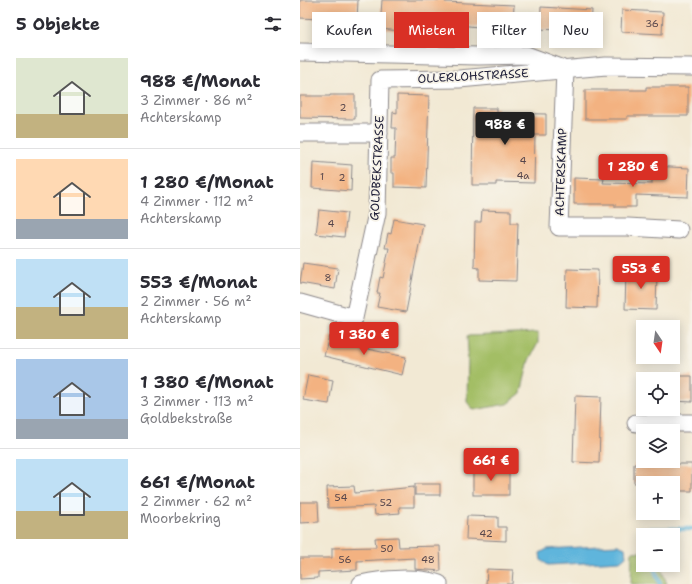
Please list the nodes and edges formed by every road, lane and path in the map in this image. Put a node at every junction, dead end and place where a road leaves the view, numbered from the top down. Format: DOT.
graph roads {
  1 [pos="300,52"];
  2 [pos="692,67"];
  3 [pos="565,70"];
  4 [pos="380,80"];
  5 [pos="300,133"];
  6 [pos="379,133"];
  7 [pos="679,230"];
  8 [pos="300,303"];
  9 [pos="636,423"];
  10 [pos="692,423"];
  11 [pos="360,584"];
  12 [pos="439,584"];
  1 -- 3 [label="street, OLLERLOHSTRASSE"];
  2 -- 3 [label="street, OLLERLOHSTRASSE"];
  3 -- 4 [label="street, OLLERLOHSTRASSE"];
  3 -- 7 [label="street, ACHTERSKAMP"];
  4 -- 6 [label="street, GOLDBEKSTRASSE"];
  5 -- 6 [label="street"];
  6 -- 8 [label="street, GOLDBEKSTRASSE"];
  9 -- 10 [label="street"];
  11 -- 12 [label="street"];
}
